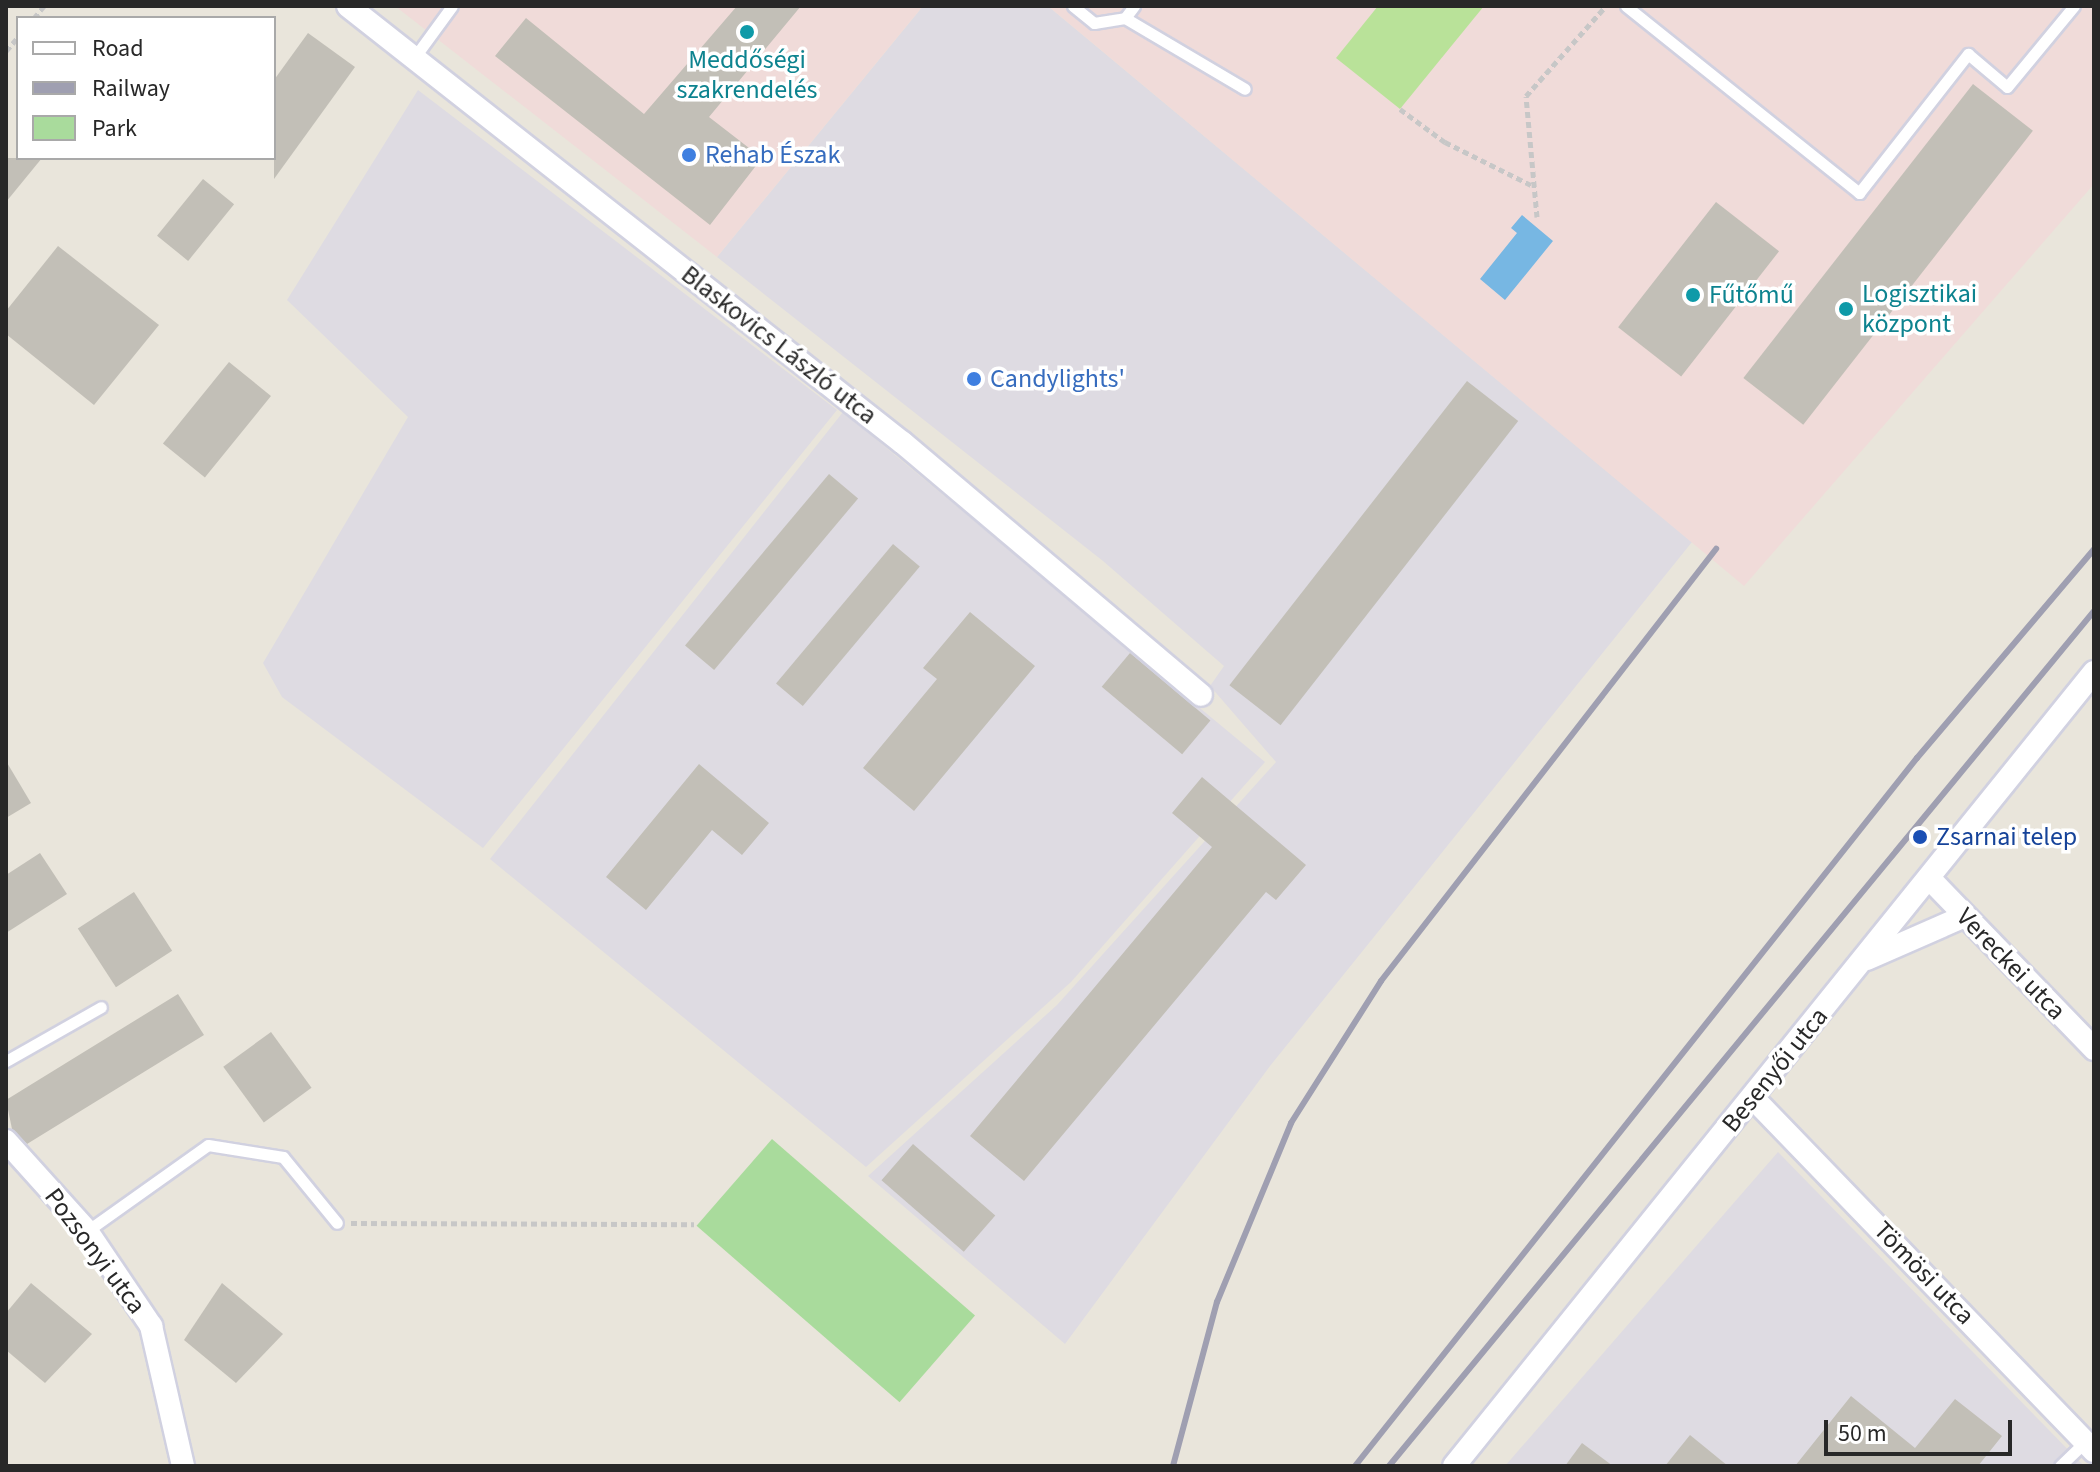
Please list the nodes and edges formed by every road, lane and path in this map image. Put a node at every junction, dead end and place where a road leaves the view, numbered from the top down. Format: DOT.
graph roads {
  1 [pos="348,6"];
  2 [pos="452,6"];
  3 [pos="1073,6"];
  4 [pos="1134,6"];
  5 [pos="1606,6"];
  6 [pos="1626,6"];
  7 [pos="2074,6"];
  8 [pos="1125,18"];
  9 [pos="414,58"];
  10 [pos="1245,89"];
  11 [pos="1400,109"];
  12 [pos="1534,186"];
  13 [pos="1537,217"];
  14 [pos="2094,672"];
  15 [pos="1201,695"];
  16 [pos="1929,878"];
  17 [pos="1965,916"];
  18 [pos="1862,961"];
  19 [pos="101,1007"];
  20 [pos="2094,1049"];
  21 [pos="6,1061"];
  22 [pos="1753,1098"];
  23 [pos="6,1141"];
  24 [pos="337,1223"];
  25 [pos="694,1224"];
  26 [pos="87,1231"];
  27 [pos="2090,1446"];
  28 [pos="183,1466"];
  29 [pos="1454,1466"];
  30 [pos="2060,1466"];
  1 -- 9 [label="street, Blaskovics László utca"];
  2 -- 9 [label="lane"];
  3 -- 8 [label="lane"];
  4 -- 8 [label="lane"];
  5 -- 12 [label="path"];
  6 -- 7 [label="lane"];
  8 -- 10 [label="lane"];
  9 -- 15 [label="street, Blaskovics László utca"];
  11 -- 12 [label="path"];
  12 -- 13 [label="path"];
  14 -- 16 [label="street, Besenyői utca"];
  16 -- 17 [label="street, Vereckei utca"];
  16 -- 18 [label="street, Besenyői utca"];
  17 -- 18 [label="street"];
  17 -- 20 [label="street, Vereckei utca"];
  18 -- 22 [label="street, Besenyői utca"];
  19 -- 21 [label="lane"];
  22 -- 27 [label="street, Tömösi utca"];
  22 -- 29 [label="street, Besenyői utca"];
  23 -- 26 [label="street, Pozsonyi utca"];
  24 -- 25 [label="path"];
  24 -- 26 [label="lane"];
  26 -- 28 [label="street, Pozsonyi utca"];
  27 -- 30 [label="lane"];
}
